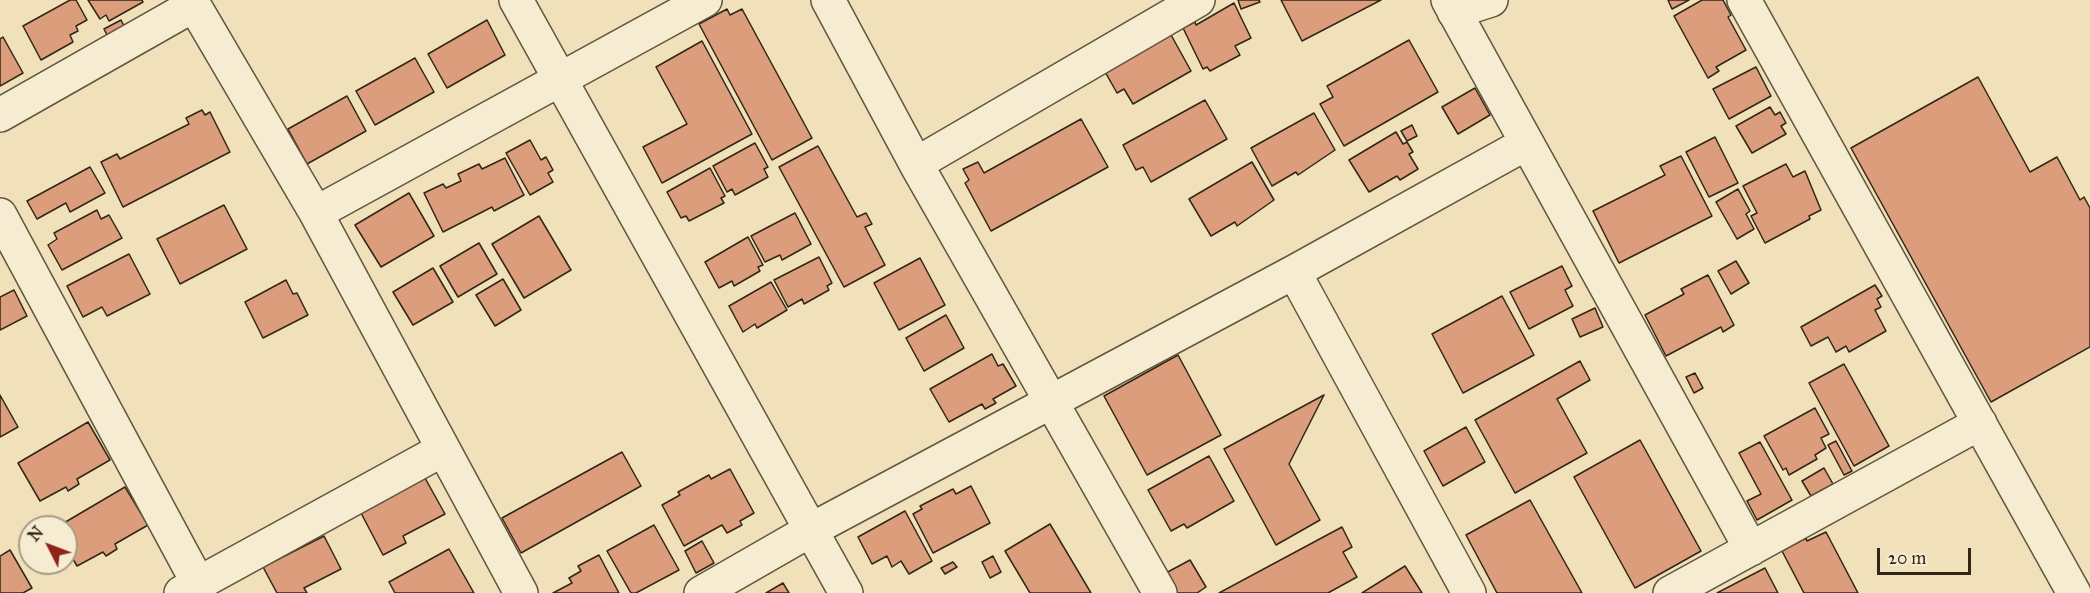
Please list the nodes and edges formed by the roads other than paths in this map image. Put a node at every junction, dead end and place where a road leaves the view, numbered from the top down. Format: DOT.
graph roads {
  1 [pos="516,0"];
  2 [pos="705,0"];
  3 [pos="828,0"];
  4 [pos="1198,0"];
  5 [pos="1491,0"];
  6 [pos="1744,0"];
  7 [pos="193,3"];
  8 [pos="1451,6"];
  9 [pos="559,78"];
  10 [pos="0,115"];
  11 [pos="1527,143"];
  12 [pos="916,164"];
  13 [pos="316,213"];
  14 [pos="0,215"];
  15 [pos="1294,272"];
  16 [pos="1053,402"];
  17 [pos="1980,423"];
  18 [pos="442,450"];
  19 [pos="809,531"];
  20 [pos="1751,549"];
  21 [pos="190,588"];
  22 [pos="521,593"];
  23 [pos="701,593"];
  24 [pos="846,593"];
  25 [pos="1160,593"];
  26 [pos="1469,593"];
  27 [pos="1670,593"];
  28 [pos="2074,593"];
  1 -- 9 [label="street"];
  2 -- 9 [label="street"];
  3 -- 12 [label="street"];
  4 -- 12 [label="street"];
  5 -- 8 [label="street"];
  6 -- 17 [label="street"];
  7 -- 10 [label="street"];
  7 -- 13 [label="street"];
  8 -- 11 [label="street"];
  9 -- 13 [label="street"];
  9 -- 19 [label="street"];
  11 -- 15 [label="street"];
  11 -- 20 [label="street"];
  12 -- 16 [label="street"];
  13 -- 18 [label="street"];
  14 -- 21 [label="street"];
  15 -- 16 [label="street"];
  15 -- 26 [label="street"];
  16 -- 19 [label="street"];
  16 -- 25 [label="street"];
  17 -- 20 [label="street"];
  17 -- 28 [label="street"];
  18 -- 21 [label="street"];
  18 -- 22 [label="street"];
  19 -- 23 [label="street"];
  19 -- 24 [label="street"];
  20 -- 27 [label="street"];
}
